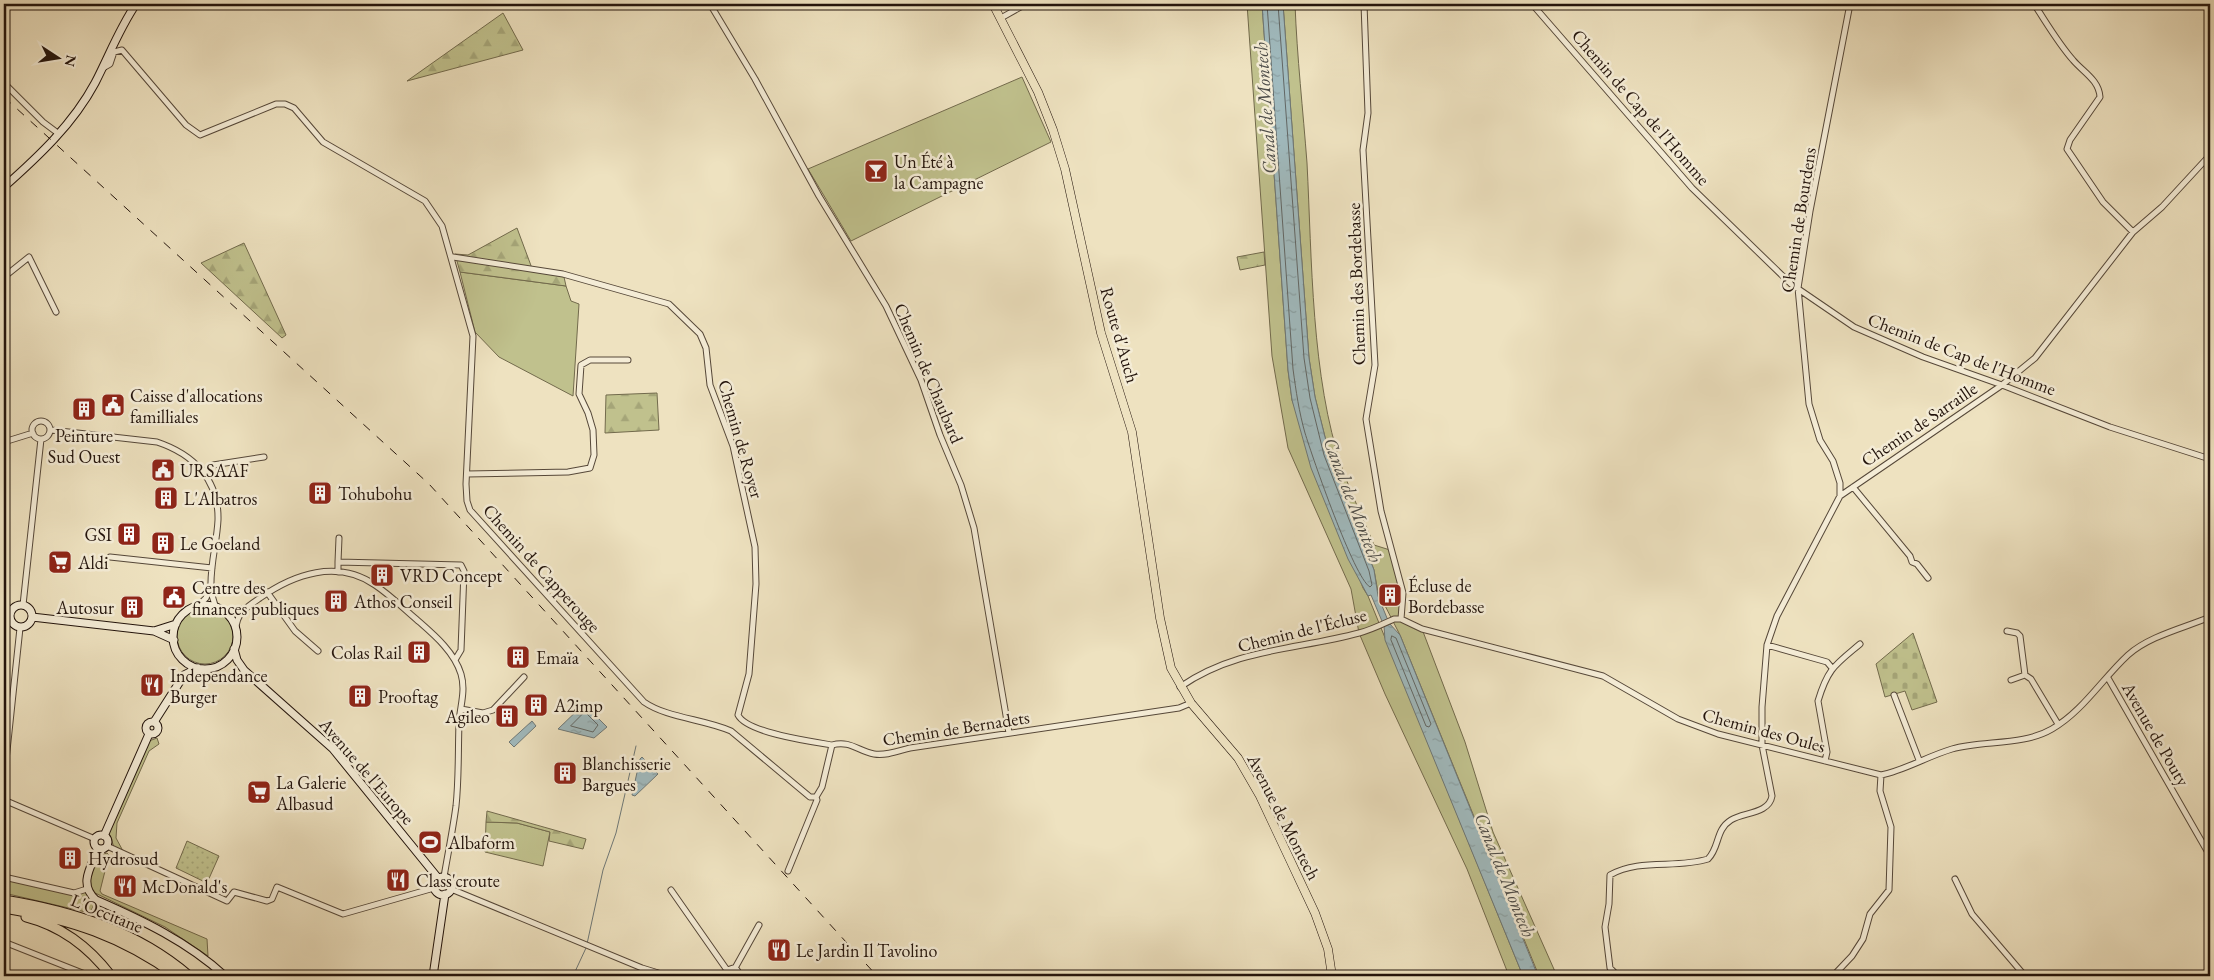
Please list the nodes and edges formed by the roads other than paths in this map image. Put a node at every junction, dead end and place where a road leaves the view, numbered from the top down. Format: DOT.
graph roads {
  1 [pos="136,4"];
  2 [pos="710,4"];
  3 [pos="994,4"];
  4 [pos="1026,4"];
  5 [pos="1364,4"];
  6 [pos="1532,4"];
  7 [pos="1850,4"];
  8 [pos="2034,4"];
  9 [pos="1001,18"];
  10 [pos="102,68"];
  11 [pos="6,85"];
  12 [pos="59,134"];
  13 [pos="2210,155"];
  14 [pos="4,186"];
  15 [pos="2133,232"];
  16 [pos="453,257"];
  17 [pos="4,277"];
  18 [pos="1798,288"];
  19 [pos="56,312"];
  20 [pos="628,360"];
  21 [pos="2002,384"];
  22 [pos="50,430"];
  23 [pos="33,433"];
  24 [pos="41,439"];
  25 [pos="4,442"];
  26 [pos="264,457"];
  27 [pos="2210,459"];
  28 [pos="203,472"];
  29 [pos="467,474"];
  30 [pos="1853,487"];
  31 [pos="1840,496"];
  32 [pos="340,538"];
  33 [pos="110,557"];
  34 [pos="338,562"];
  35 [pos="212,568"];
  36 [pos="338,572"];
  37 [pos="1928,578"];
  38 [pos="210,587"];
  39 [pos="268,592"];
  40 [pos="23,605"];
  41 [pos="198,606"];
  42 [pos="215,606"];
  43 [pos="245,608"];
  44 [pos="224,611"];
  45 [pos="7,615"];
  46 [pos="2210,617"];
  47 [pos="32,618"];
  48 [pos="1401,619"];
  49 [pos="176,624"];
  50 [pos="20,628"];
  51 [pos="236,629"];
  52 [pos="154,631"];
  53 [pos="2006,631"];
  54 [pos="174,640"];
  55 [pos="1860,644"];
  56 [pos="1767,645"];
  57 [pos="234,649"];
  58 [pos="318,651"];
  59 [pos="180,657"];
  60 [pos="455,660"];
  61 [pos="223,663"];
  62 [pos="199,668"];
  63 [pos="1832,668"];
  64 [pos="244,670"];
  65 [pos="2026,675"];
  66 [pos="524,677"];
  67 [pos="2108,678"];
  68 [pos="2011,680"];
  69 [pos="179,682"];
  70 [pos="1179,687"];
  71 [pos="1894,695"];
  72 [pos="1191,703"];
  73 [pos="461,708"];
  74 [pos="2058,724"];
  75 [pos="1009,733"];
  76 [pos="1762,744"];
  77 [pos="832,745"];
  78 [pos="1919,760"];
  79 [pos="1825,761"];
  80 [pos="1881,774"];
  81 [pos="4,779"];
  82 [pos="816,797"];
  83 [pos="4,800"];
  84 [pos="104,836"];
  85 [pos="94,839"];
  86 [pos="107,846"];
  87 [pos="98,849"];
  88 [pos="2210,856"];
  89 [pos="788,871"];
  90 [pos="4,877"];
  91 [pos="441,878"];
  92 [pos="1955,879"];
  93 [pos="434,888"];
  94 [pos="87,889"];
  95 [pos="451,889"];
  96 [pos="671,890"];
  97 [pos="445,894"];
  98 [pos="4,900"];
  99 [pos="4,910"];
  100 [pos="759,925"];
  101 [pos="4,942"];
  102 [pos="160,954"];
  103 [pos="735,968"];
  104 [pos="727,970"];
  105 [pos="90,976"];
  106 [pos="111,976"];
  107 [pos="177,976"];
  108 [pos="188,976"];
  109 [pos="196,976"];
  110 [pos="225,976"];
  111 [pos="433,976"];
  112 [pos="668,976"];
  113 [pos="724,976"];
  114 [pos="741,976"];
  115 [pos="1332,976"];
  116 [pos="1618,976"];
  117 [pos="1833,976"];
  118 [pos="2025,976"];
  1 -- 10 [label="street"];
  2 -- 75 [label="street, Chemin de Chaubard"];
  3 -- 9 [label="main road, Route d'Auch"];
  4 -- 9 [label="street"];
  5 -- 48 [label="street, Chemin des Bordebasse"];
  6 -- 18 [label="street, Chemin de Cap de l'Homme"];
  7 -- 18 [label="street, Chemin de Bourdens"];
  8 -- 15 [label="street"];
  9 -- 70 [label="main road, Route d'Auch"];
  10 -- 12 [label="street"];
  10 -- 16 [label="street, Chemin de Capperouge"];
  11 -- 12 [label="street"];
  12 -- 14 [label="street"];
  13 -- 15 [label="street, Chemin de Sarraille"];
  15 -- 21 [label="street, Chemin de Sarraille"];
  16 -- 29 [label="street, Chemin de Capperouge"];
  16 -- 77 [label="street, Chemin de Royer"];
  17 -- 19 [label="street"];
  18 -- 21 [label="street, Chemin de Cap de l'Homme"];
  18 -- 31 [label="street, Chemin de Bourdens"];
  20 -- 29 [label="street"];
  21 -- 27 [label="street, Chemin de Cap de l'Homme"];
  21 -- 30 [label="street, Chemin de Sarraille"];
  22 -- 23 [label="street"];
  22 -- 24 [label="street"];
  22 -- 28 [label="street"];
  23 -- 24 [label="street"];
  23 -- 25 [label="street"];
  24 -- 40 [label="street"];
  26 -- 28 [label="street"];
  28 -- 35 [label="street"];
  29 -- 82 [label="street, Chemin de Capperouge"];
  30 -- 31 [label="street, Chemin de Sarraille"];
  30 -- 37 [label="street"];
  31 -- 56 [label="street, Chemin de Sarraille"];
  32 -- 34 [label="street"];
  33 -- 35 [label="street"];
  34 -- 36 [label="street"];
  34 -- 60 [label="street"];
  35 -- 38 [label="street"];
  36 -- 39 [label="street"];
  36 -- 60 [label="street"];
  38 -- 41 [label="street"];
  38 -- 42 [label="street"];
  39 -- 43 [label="street"];
  39 -- 58 [label="street"];
  40 -- 45 [label="street"];
  40 -- 47 [label="street"];
  41 -- 42 [label="street"];
  41 -- 49 [label="street"];
  42 -- 44 [label="street"];
  43 -- 44 [label="street"];
  43 -- 51 [label="street"];
  44 -- 51 [label="street"];
  45 -- 50 [label="street"];
  46 -- 67 [label="street"];
  47 -- 50 [label="street"];
  47 -- 52 [label="street"];
  48 -- 70 [label="street, Chemin de l'Écluse"];
  48 -- 76 [label="street, Chemin des Oules"];
  49 -- 52 [label="street"];
  49 -- 54 [label="street"];
  50 -- 81 [label="street"];
  51 -- 57 [label="street"];
  52 -- 54 [label="street"];
  53 -- 65 [label="street"];
  54 -- 59 [label="street"];
  55 -- 63 [label="street"];
  56 -- 63 [label="street"];
  56 -- 76 [label="street, Chemin de Sarraille"];
  57 -- 61 [label="street"];
  57 -- 64 [label="street, Avenue de l'Europe"];
  59 -- 62 [label="street"];
  59 -- 69 [label="street"];
  60 -- 73 [label="street"];
  61 -- 62 [label="street"];
  61 -- 64 [label="street, Avenue de l'Europe"];
  62 -- 69 [label="street"];
  63 -- 79 [label="street"];
  64 -- 91 [label="street, Avenue de l'Europe"];
  65 -- 68 [label="street"];
  65 -- 74 [label="street"];
  66 -- 73 [label="street"];
  67 -- 74 [label="street"];
  67 -- 88 [label="street, Avenue de Pouty"];
  69 -- 84 [label="street"];
  70 -- 72 [label="main road, Avenue de Montech"];
  71 -- 78 [label="street"];
  72 -- 75 [label="street, Chemin de Bernadets"];
  72 -- 115 [label="main road, Avenue de Montech"];
  73 -- 91 [label="street"];
  74 -- 78 [label="street"];
  75 -- 77 [label="street, Chemin de Bernadets"];
  76 -- 79 [label="street, Chemin des Oules"];
  76 -- 116 [label="street, Chemin de Sarraille"];
  77 -- 82 [label="street"];
  78 -- 80 [label="street"];
  79 -- 80 [label="street, Chemin des Oules"];
  80 -- 117 [label="street"];
  82 -- 89 [label="street"];
  83 -- 85 [label="street"];
  84 -- 85 [label="street"];
  84 -- 86 [label="street"];
  85 -- 87 [label="street"];
  86 -- 87 [label="street"];
  86 -- 93 [label="street"];
  87 -- 94 [label="street"];
  90 -- 94 [label="street"];
  91 -- 93 [label="street"];
  91 -- 95 [label="street"];
  92 -- 118 [label="street"];
  93 -- 97 [label="street"];
  94 -- 110 [label="street"];
  95 -- 97 [label="street"];
  95 -- 112 [label="street"];
  96 -- 104 [label="street"];
  97 -- 111 [label="street"];
  98 -- 102 [label="highway, L'Occitane"];
  99 -- 106 [label="highway"];
  99 -- 107 [label="highway, L'Occitane"];
  100 -- 103 [label="street"];
  101 -- 105 [label="street"];
  102 -- 108 [label="highway, L'Occitane"];
  102 -- 109 [label="highway"];
  103 -- 104 [label="street"];
  103 -- 114 [label="street"];
  104 -- 113 [label="street"];
}
